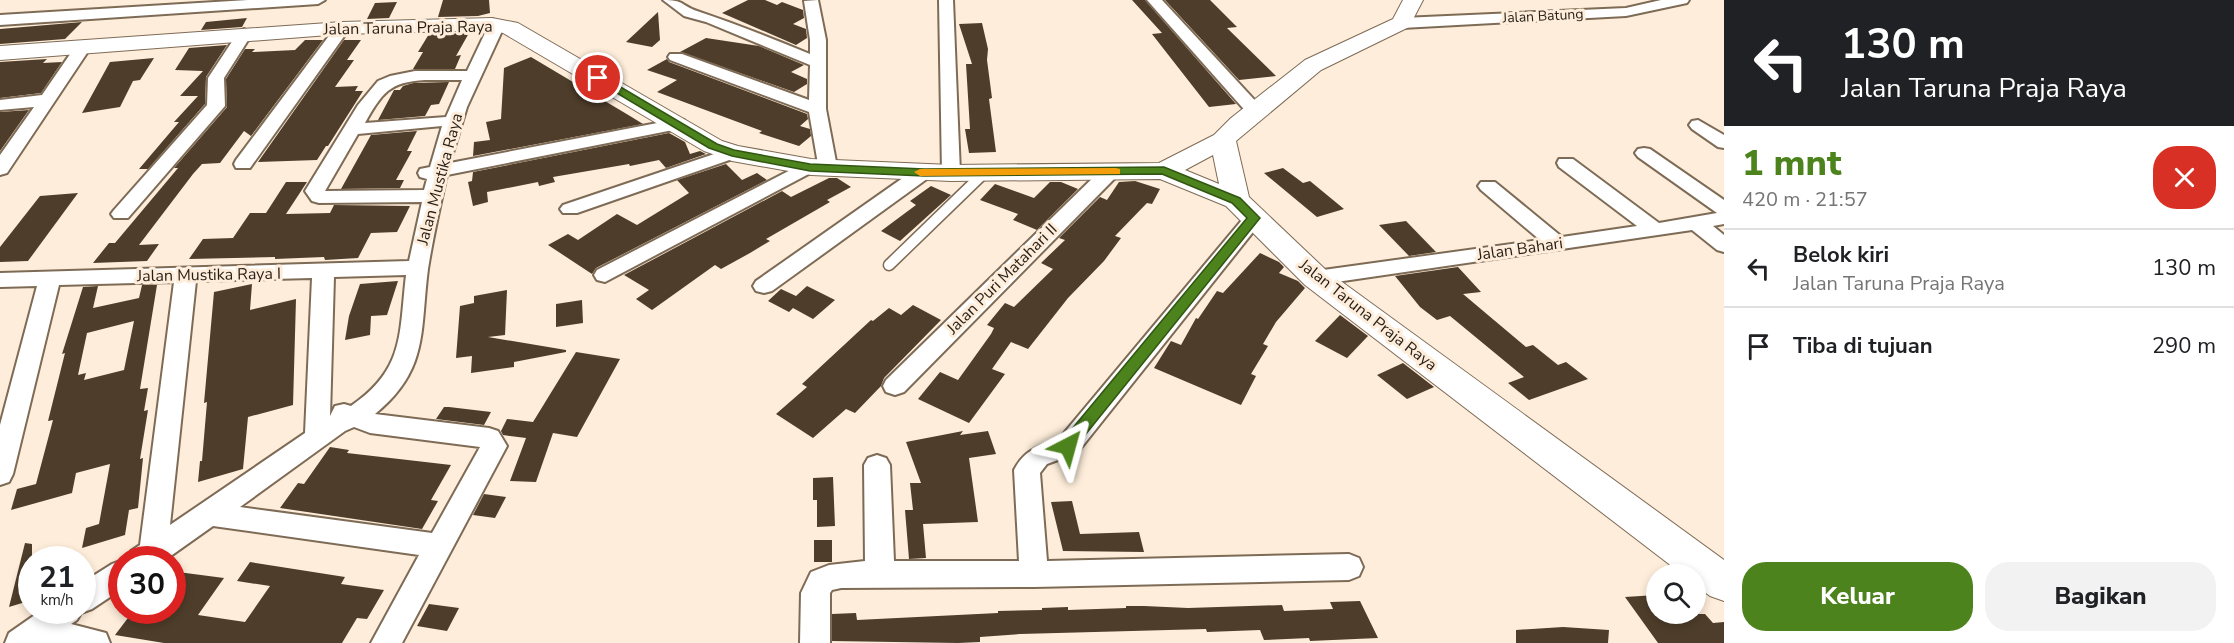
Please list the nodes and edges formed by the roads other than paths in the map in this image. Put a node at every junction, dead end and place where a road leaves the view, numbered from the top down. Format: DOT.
graph roads {
  1 [pos="82,0"];
  2 [pos="318,0"];
  3 [pos="670,0"];
  4 [pos="946,0"];
  5 [pos="1154,0"];
  6 [pos="1413,0"];
  7 [pos="1682,0"];
  8 [pos="275,1"];
  9 [pos="811,1"];
  10 [pos="68,15"];
  11 [pos="495,16"];
  12 [pos="0,20"];
  13 [pos="1402,23"];
  14 [pos="342,28"];
  15 [pos="244,34"];
  16 [pos="83,47"];
  17 [pos="0,53"];
  18 [pos="676,57"];
  19 [pos="819,63"];
  20 [pos="464,75"];
  21 [pos="47,100"];
  22 [pos="0,105"];
  23 [pos="817,109"];
  24 [pos="1256,111"];
  25 [pos="442,121"];
  26 [pos="678,124"];
  27 [pos="1698,125"];
  28 [pos="354,129"];
  29 [pos="1223,140"];
  30 [pos="1724,143"];
  31 [pos="732,153"];
  32 [pos="1644,153"];
  33 [pos="5,154"];
  34 [pos="1566,163"];
  35 [pos="243,164"];
  36 [pos="819,167"];
  37 [pos="0,169"];
  38 [pos="1164,171"];
  39 [pos="924,172"];
  40 [pos="1110,172"];
  41 [pos="433,173"];
  42 [pos="951,173"];
  43 [pos="982,174"];
  44 [pos="1488,186"];
  45 [pos="426,197"];
  46 [pos="570,209"];
  47 [pos="1245,209"];
  48 [pos="1724,209"];
  49 [pos="121,214"];
  50 [pos="1724,218"];
  51 [pos="1696,223"];
  52 [pos="1655,230"];
  53 [pos="1558,244"];
  54 [pos="1724,245"];
  55 [pos="889,265"];
  56 [pos="411,269"];
  57 [pos="323,272"];
  58 [pos="186,275"];
  59 [pos="605,275"];
  60 [pos="50,278"];
  61 [pos="1316,278"];
  62 [pos="0,280"];
  63 [pos="764,286"];
  64 [pos="895,386"];
  65 [pos="337,423"];
  66 [pos="878,465"];
  67 [pos="0,474"];
  68 [pos="209,514"];
  69 [pos="148,546"];
  70 [pos="161,546"];
  71 [pos="440,546"];
  72 [pos="1349,567"];
  73 [pos="880,573"];
  74 [pos="1034,574"];
  75 [pos="1724,583"];
  76 [pos="48,624"];
  77 [pos="28,638"];
  78 [pos="95,643"];
  79 [pos="386,643"];
  80 [pos="815,643"];
  1 -- 10 [label="street"];
  2 -- 8 [label="street"];
  3 -- 19 [label="street"];
  4 -- 42 [label="street"];
  5 -- 24 [label="street"];
  6 -- 13 [label="street"];
  7 -- 13 [label="street, Jalan Batung"];
  8 -- 10 [label="street"];
  9 -- 19 [label="street"];
  10 -- 12 [label="street"];
  11 -- 14 [label="street, Jalan Taruna Praja Raya"];
  11 -- 20 [label="street, Jalan Mustika Raya"];
  11 -- 26 [label="street, Jalan Taruna Praja Raya"];
  11 -- 41 [label="street, Jalan Mustika Raya"];
  13 -- 24 [label="street"];
  14 -- 15 [label="street, Jalan Taruna Praja Raya"];
  14 -- 35 [label="street"];
  15 -- 16 [label="street, Jalan Taruna Praja Raya"];
  15 -- 49 [label="street"];
  16 -- 17 [label="street, Jalan Taruna Praja Raya"];
  16 -- 21 [label="street"];
  18 -- 23 [label="street"];
  19 -- 23 [label="street"];
  20 -- 25 [label="street, Jalan Mustika Raya"];
  20 -- 28 [label="street"];
  21 -- 22 [label="street"];
  21 -- 33 [label="street"];
  23 -- 36 [label="street"];
  24 -- 29 [label="street"];
  25 -- 28 [label="street"];
  25 -- 41 [label="street, Jalan Mustika Raya"];
  26 -- 31 [label="street, Jalan Taruna Praja Raya"];
  26 -- 41 [label="street"];
  27 -- 30 [label="street"];
  28 -- 45 [label="street"];
  29 -- 38 [label="street"];
  29 -- 47 [label="street"];
  31 -- 36 [label="street, Jalan Taruna Praja Raya"];
  31 -- 46 [label="street"];
  32 -- 48 [label="street"];
  33 -- 37 [label="street"];
  34 -- 52 [label="street"];
  36 -- 39 [label="street, Jalan Taruna Praja Raya"];
  36 -- 59 [label="street"];
  38 -- 40 [label="street, Jalan Taruna Praja Raya"];
  38 -- 47 [label="street, Jalan Taruna Praja Raya"];
  39 -- 42 [label="street, Jalan Taruna Praja Raya"];
  39 -- 63 [label="street"];
  40 -- 43 [label="street, Jalan Taruna Praja Raya"];
  40 -- 64 [label="street, Jalan Puri Matahari II"];
  41 -- 45 [label="street, Jalan Mustika Raya"];
  42 -- 43 [label="street, Jalan Taruna Praja Raya"];
  43 -- 55 [label="lane"];
  44 -- 53 [label="street"];
  45 -- 56 [label="street, Jalan Mustika Raya"];
  47 -- 61 [label="street, Jalan Taruna Praja Raya"];
  47 -- 74 [label="street"];
  50 -- 51 [label="street, Jalan Bahari"];
  51 -- 52 [label="street, Jalan Bahari"];
  51 -- 54 [label="street"];
  52 -- 53 [label="street, Jalan Bahari"];
  53 -- 61 [label="street, Jalan Bahari"];
  56 -- 57 [label="street, Jalan Mustika Raya I"];
  56 -- 65 [label="street, Jalan Mustika Raya"];
  57 -- 58 [label="street, Jalan Mustika Raya I"];
  57 -- 65 [label="street"];
  58 -- 60 [label="street, Jalan Mustika Raya I"];
  58 -- 69 [label="street"];
  60 -- 62 [label="street, Jalan Mustika Raya I"];
  60 -- 67 [label="street"];
  61 -- 75 [label="street, Jalan Taruna Praja Raya"];
  65 -- 68 [label="street, Jalan Mustika Raya"];
  65 -- 71 [label="street"];
  66 -- 73 [label="street"];
  68 -- 70 [label="street, Jalan Mustika Raya"];
  68 -- 71 [label="street"];
  71 -- 79 [label="street"];
  72 -- 74 [label="street"];
  73 -- 74 [label="street"];
  73 -- 80 [label="street"];
  76 -- 77 [label="street"];
  77 -- 78 [label="street"];
}
